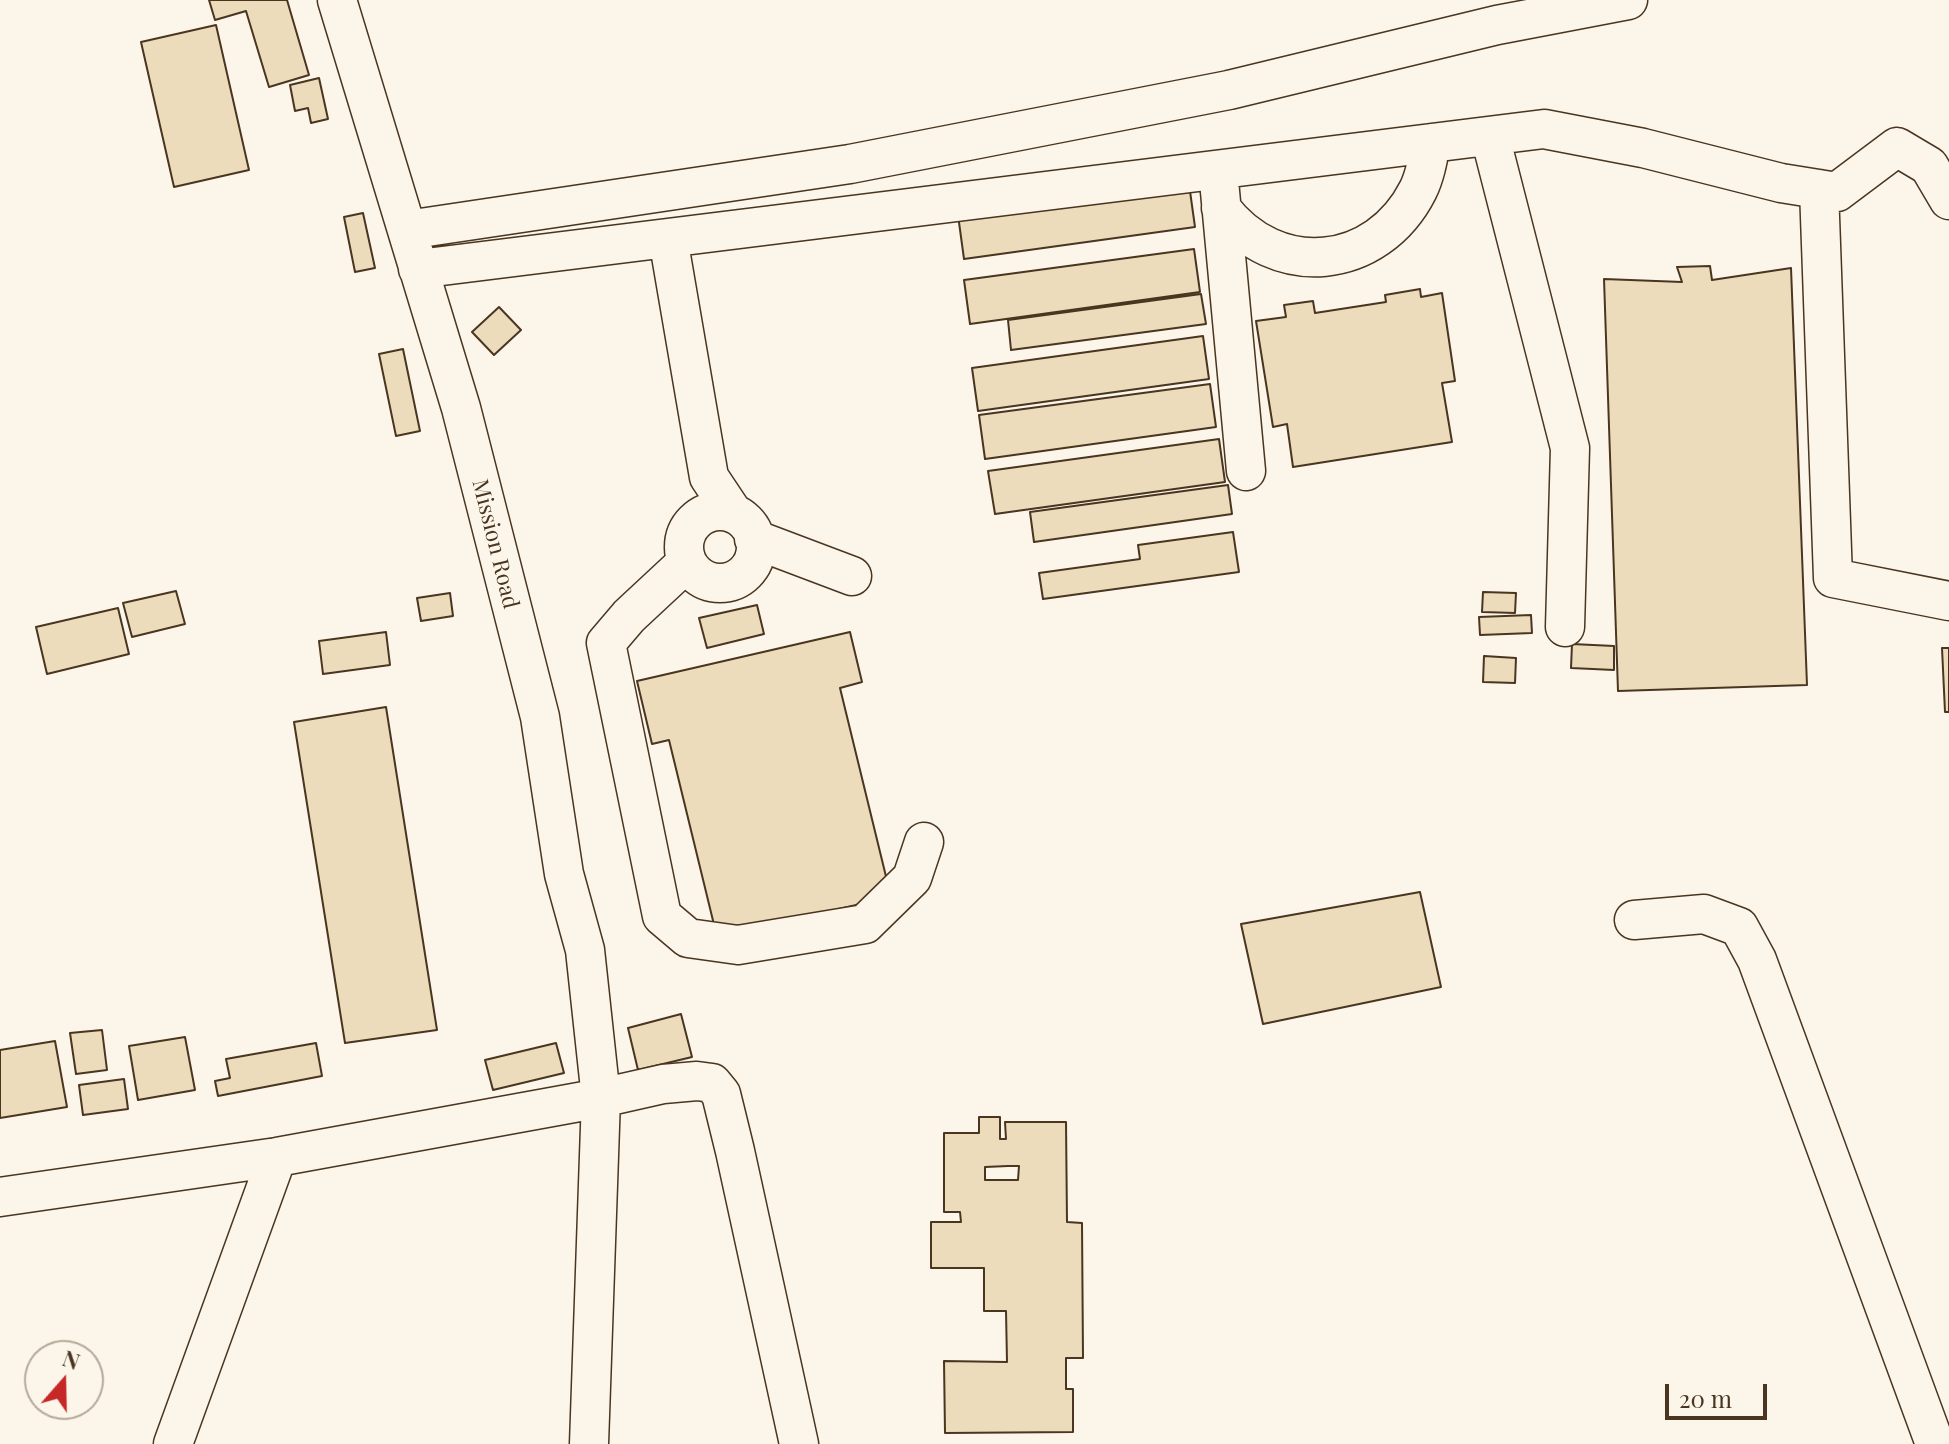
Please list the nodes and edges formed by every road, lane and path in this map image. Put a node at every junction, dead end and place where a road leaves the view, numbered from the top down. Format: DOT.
graph roads {
  1 [pos="337,0"];
  2 [pos="1628,0"];
  3 [pos="1490,136"];
  4 [pos="1431,143"];
  5 [pos="1218,170"];
  6 [pos="1819,189"];
  7 [pos="1949,200"];
  8 [pos="1221,208"];
  9 [pos="407,230"];
  10 [pos="668,238"];
  11 [pos="418,269"];
  12 [pos="1246,471"];
  13 [pos="729,524"];
  14 [pos="687,562"];
  15 [pos="852,576"];
  16 [pos="1949,601"];
  17 [pos="1565,627"];
  18 [pos="924,842"];
  19 [pos="1634,920"];
  20 [pos="601,1098"];
  21 [pos="277,1157"];
  22 [pos="0,1197"];
  23 [pos="173,1444"];
  24 [pos="589,1444"];
  25 [pos="799,1444"];
  26 [pos="1935,1444"];
  1 -- 9 [label="street, Mission Road"];
  2 -- 9 [label="street"];
  3 -- 4 [label="street"];
  3 -- 6 [label="street"];
  3 -- 17 [label="street"];
  4 -- 5 [label="street"];
  4 -- 8 [label="street"];
  5 -- 8 [label="street"];
  5 -- 10 [label="street"];
  6 -- 7 [label="street"];
  6 -- 16 [label="street"];
  8 -- 12 [label="street"];
  9 -- 11 [label="street, Mission Road"];
  10 -- 11 [label="street"];
  10 -- 13 [label="street"];
  11 -- 20 [label="street, Mission Road"];
  13 -- 14 [label="street"];
  13 -- 14 [label="street"];
  13 -- 15 [label="street"];
  14 -- 18 [label="street"];
  19 -- 26 [label="street"];
  20 -- 21 [label="street"];
  20 -- 24 [label="street, Mission Road"];
  20 -- 25 [label="street"];
  21 -- 22 [label="street"];
  21 -- 23 [label="street"];
}
